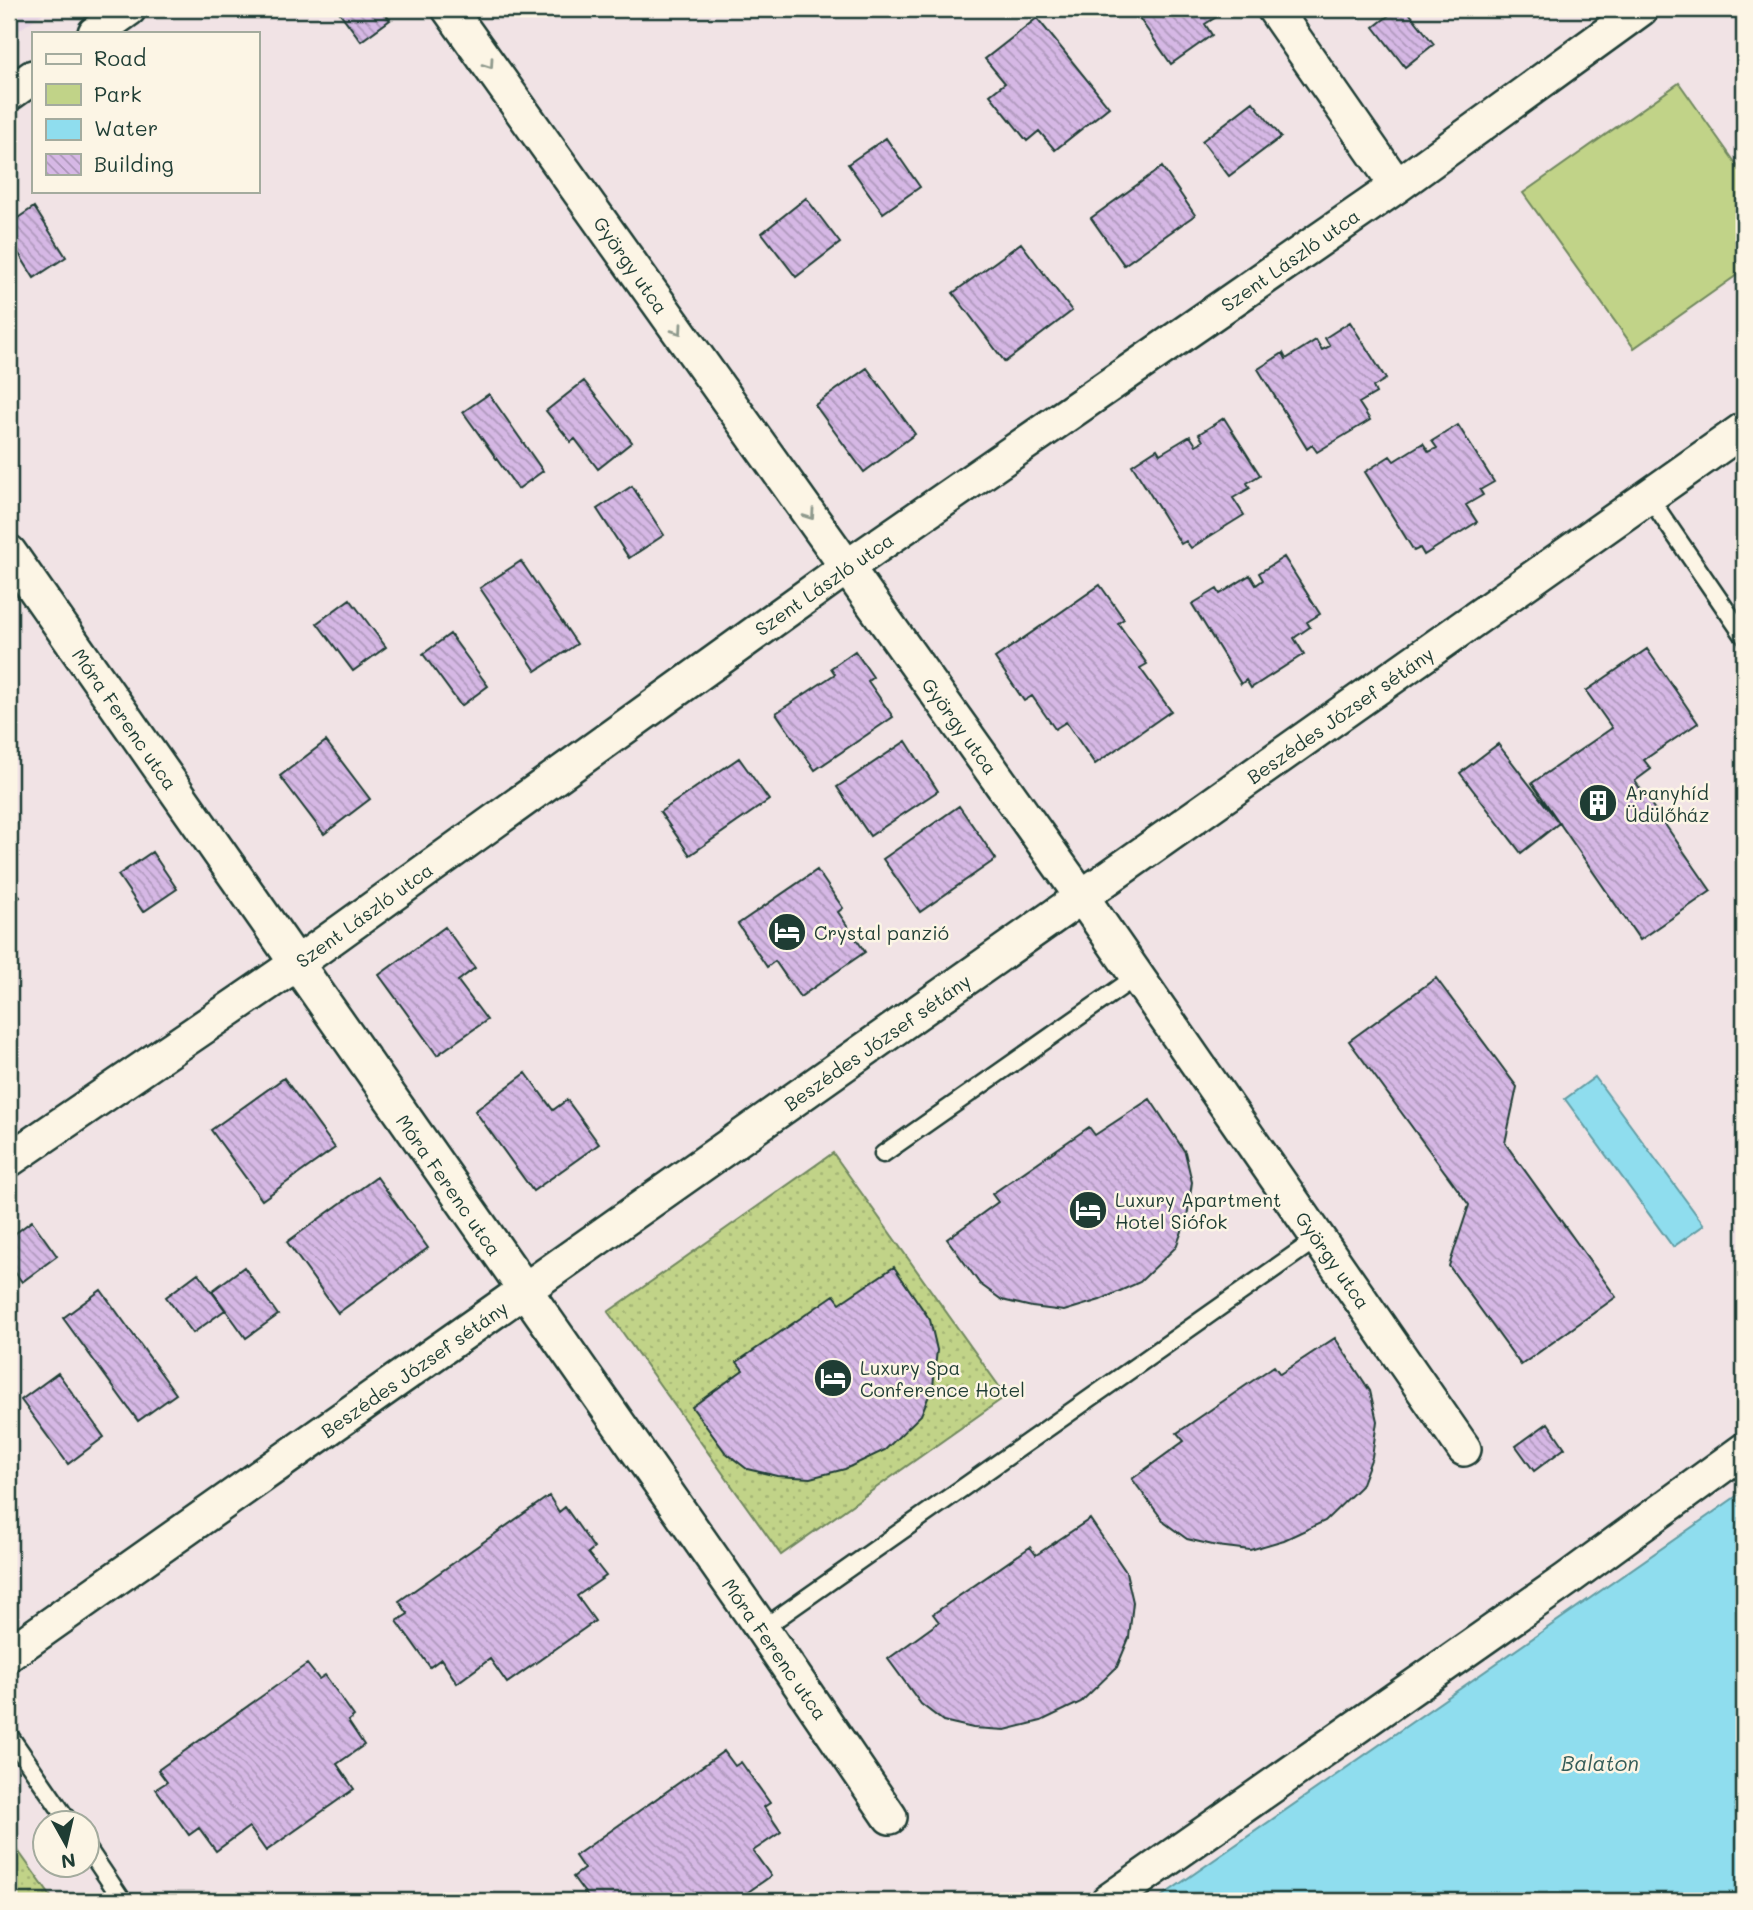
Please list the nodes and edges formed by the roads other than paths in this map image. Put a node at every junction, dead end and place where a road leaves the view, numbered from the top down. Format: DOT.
graph roads {
  1 [pos="129,9"];
  2 [pos="449,9"];
  3 [pos="1274,9"];
  4 [pos="1641,9"];
  5 [pos="95,32"];
  6 [pos="32,78"];
  7 [pos="9,94"];
  8 [pos="1397,186"];
  9 [pos="1744,429"];
  10 [pos="1649,497"];
  11 [pos="9,552"];
  12 [pos="847,567"];
  13 [pos="1744,636"];
  14 [pos="1082,897"];
  15 [pos="296,964"];
  16 [pos="1137,976"];
  17 [pos="883,1154"];
  18 [pos="9,1160"];
  19 [pos="1318,1238"];
  20 [pos="524,1291"];
  21 [pos="1464,1449"];
  22 [pos="1744,1450"];
  23 [pos="762,1629"];
  24 [pos="9,1654"];
  25 [pos="9,1735"];
  26 [pos="59,1808"];
  27 [pos="890,1817"];
  28 [pos="102,1870"];
  29 [pos="123,1901"];
  30 [pos="1108,1901"];
  1 -- 5 [label="street"];
  2 -- 12 [label="street, György utca, one-way"];
  3 -- 8 [label="street"];
  4 -- 8 [label="street, Szent László utca"];
  6 -- 7 [label="street"];
  8 -- 12 [label="street, Szent László utca"];
  9 -- 10 [label="street, Beszédes József sétány"];
  10 -- 13 [label="lane"];
  10 -- 14 [label="street, Beszédes József sétány"];
  11 -- 15 [label="street, Móra Ferenc utca"];
  12 -- 14 [label="street, György utca"];
  12 -- 15 [label="street, Szent László utca"];
  14 -- 16 [label="street, György utca"];
  14 -- 20 [label="street, Beszédes József sétány"];
  15 -- 18 [label="street, Szent László utca"];
  15 -- 20 [label="street, Móra Ferenc utca"];
  16 -- 17 [label="lane"];
  16 -- 19 [label="street, György utca"];
  19 -- 21 [label="street, György utca"];
  19 -- 23 [label="lane"];
  20 -- 23 [label="street, Móra Ferenc utca"];
  20 -- 24 [label="street, Beszédes József sétány"];
  22 -- 30 [label="street"];
  23 -- 27 [label="street, Móra Ferenc utca"];
  25 -- 26 [label="lane"];
  28 -- 29 [label="lane"];
}
